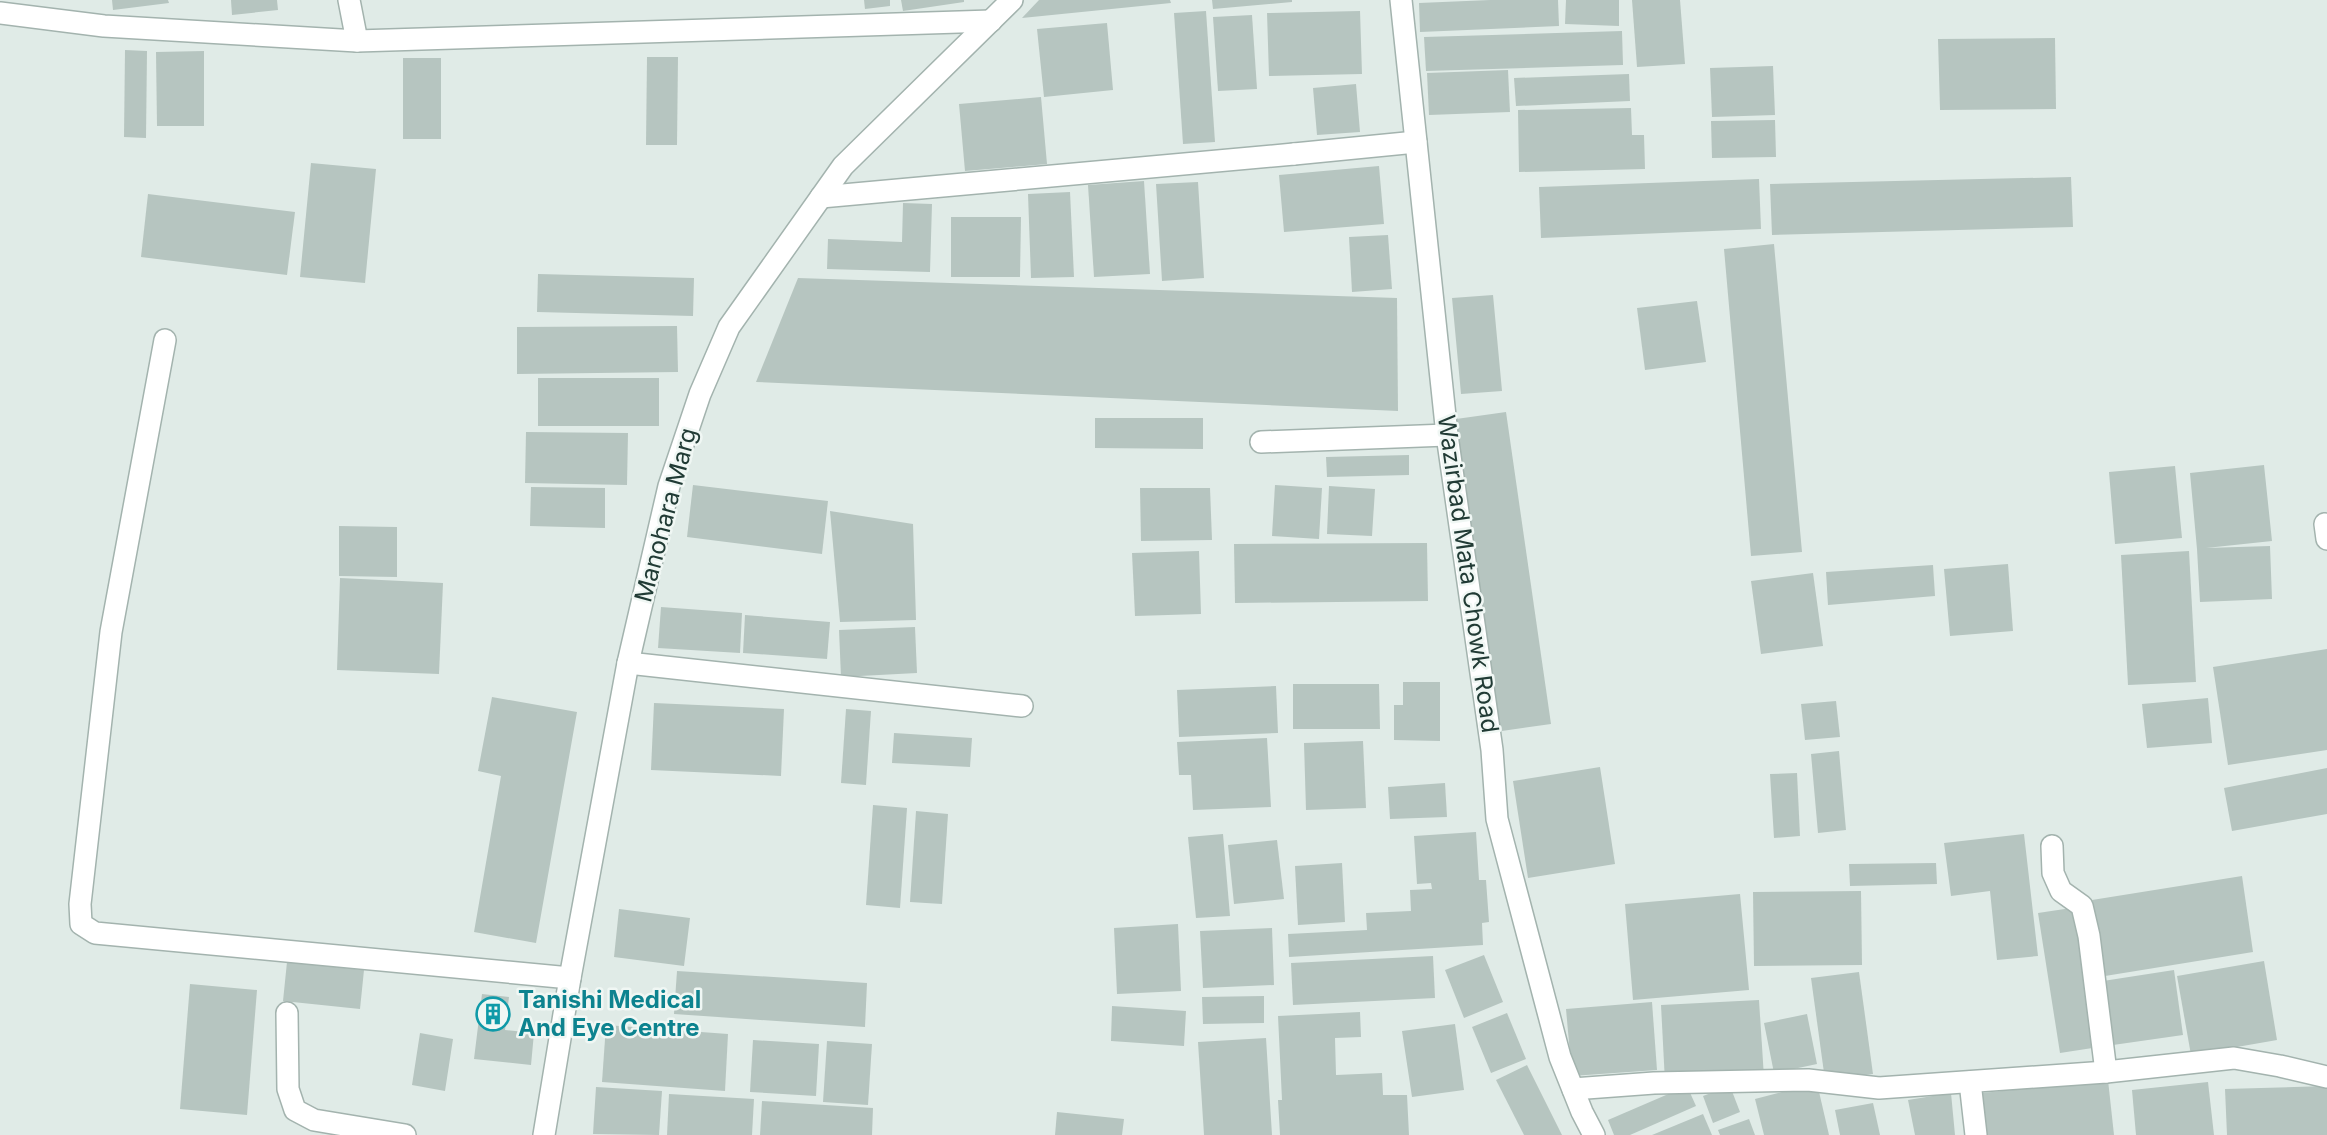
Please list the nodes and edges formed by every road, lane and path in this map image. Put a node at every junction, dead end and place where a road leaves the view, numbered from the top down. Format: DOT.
graph roads {
  1 [pos="349,0"];
  2 [pos="1012,0"];
  3 [pos="1401,0"];
  4 [pos="48,10"];
  5 [pos="0,13"];
  6 [pos="990,21"];
  7 [pos="357,41"];
  8 [pos="1416,142"];
  9 [pos="821,197"];
  10 [pos="165,340"];
  11 [pos="1447,435"];
  12 [pos="1261,442"];
  13 [pos="628,663"];
  14 [pos="1022,706"];
  15 [pos="2052,846"];
  16 [pos="570,978"];
  17 [pos="287,1013"];
  18 [pos="2106,1072"];
  19 [pos="2327,1077"];
  20 [pos="1970,1082"];
  21 [pos="1573,1089"];
  22 [pos="405,1135"];
  23 [pos="544,1135"];
  24 [pos="1594,1135"];
  25 [pos="1976,1135"];
  1 -- 7 [label="street"];
  2 -- 6 [label="street, Manohara Marg"];
  3 -- 8 [label="street, Wazirbad Mata Chowk Road"];
  4 -- 5 [label="street"];
  4 -- 7 [label="street"];
  6 -- 7 [label="street"];
  6 -- 9 [label="street, Manohara Marg"];
  8 -- 9 [label="street"];
  8 -- 11 [label="street, Wazirbad Mata Chowk Road"];
  9 -- 13 [label="street, Manohara Marg"];
  10 -- 16 [label="street"];
  11 -- 12 [label="street"];
  11 -- 21 [label="street, Wazirbad Mata Chowk Road"];
  13 -- 14 [label="street"];
  13 -- 16 [label="street, Manohara Marg"];
  15 -- 18 [label="street"];
  16 -- 23 [label="street, Manohara Marg"];
  17 -- 22 [label="street"];
  18 -- 19 [label="street"];
  18 -- 20 [label="street"];
  20 -- 21 [label="street"];
  20 -- 25 [label="street"];
  21 -- 24 [label="street, Wazirbad Mata Chowk Road"];
}
